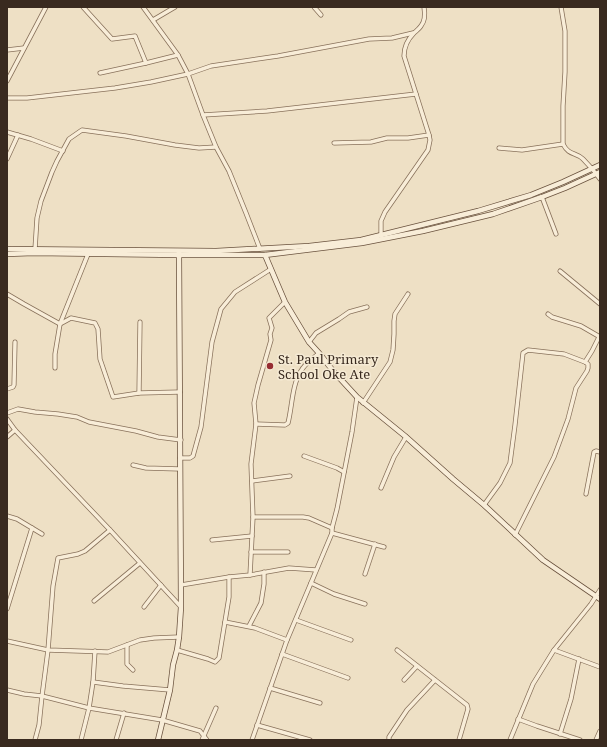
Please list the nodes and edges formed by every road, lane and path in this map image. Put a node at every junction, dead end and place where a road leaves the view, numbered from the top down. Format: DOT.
graph roads {
  1 [pos="46,7"];
  2 [pos="83,7"];
  3 [pos="143,7"];
  4 [pos="175,7"];
  5 [pos="314,7"];
  6 [pos="424,7"];
  7 [pos="561,7"];
  8 [pos="321,15"];
  9 [pos="153,20"];
  10 [pos="413,34"];
  11 [pos="24,48"];
  12 [pos="7,50"];
  13 [pos="178,55"];
  14 [pos="146,63"];
  15 [pos="100,73"];
  16 [pos="188,74"];
  17 [pos="7,81"];
  18 [pos="416,94"];
  19 [pos="7,98"];
  20 [pos="203,115"];
  21 [pos="7,132"];
  22 [pos="429,134"];
  23 [pos="18,135"];
  24 [pos="334,143"];
  25 [pos="563,144"];
  26 [pos="216,147"];
  27 [pos="499,148"];
  28 [pos="63,151"];
  29 [pos="7,159"];
  30 [pos="600,165"];
  31 [pos="592,169"];
  32 [pos="598,173"];
  33 [pos="600,179"];
  34 [pos="542,197"];
  35 [pos="556,234"];
  36 [pos="380,235"];
  37 [pos="7,249"];
  38 [pos="35,249"];
  39 [pos="260,250"];
  40 [pos="179,253"];
  41 [pos="7,254"];
  42 [pos="88,254"];
  43 [pos="265,255"];
  44 [pos="271,269"];
  45 [pos="560,271"];
  46 [pos="7,294"];
  47 [pos="408,294"];
  48 [pos="285,302"];
  49 [pos="600,304"];
  50 [pos="367,307"];
  51 [pos="548,314"];
  52 [pos="140,322"];
  53 [pos="60,324"];
  54 [pos="600,337"];
  55 [pos="15,342"];
  56 [pos="309,342"];
  57 [pos="319,353"];
  58 [pos="585,362"];
  59 [pos="54,368"];
  60 [pos="7,389"];
  61 [pos="180,392"];
  62 [pos="139,393"];
  63 [pos="357,397"];
  64 [pos="363,403"];
  65 [pos="7,413"];
  66 [pos="7,419"];
  67 [pos="256,424"];
  68 [pos="15,430"];
  69 [pos="7,437"];
  70 [pos="406,437"];
  71 [pos="181,440"];
  72 [pos="600,452"];
  73 [pos="304,456"];
  74 [pos="180,458"];
  75 [pos="133,465"];
  76 [pos="180,469"];
  77 [pos="344,472"];
  78 [pos="290,476"];
  79 [pos="252,481"];
  80 [pos="381,488"];
  81 [pos="586,494"];
  82 [pos="484,505"];
  83 [pos="7,516"];
  84 [pos="253,517"];
  85 [pos="32,528"];
  86 [pos="332,528"];
  87 [pos="110,530"];
  88 [pos="332,532"];
  89 [pos="42,534"];
  90 [pos="515,535"];
  91 [pos="252,536"];
  92 [pos="212,540"];
  93 [pos="375,544"];
  94 [pos="384,547"];
  95 [pos="251,552"];
  96 [pos="288,552"];
  97 [pos="140,563"];
  98 [pos="316,570"];
  99 [pos="264,572"];
  100 [pos="365,574"];
  101 [pos="250,575"];
  102 [pos="229,577"];
  103 [pos="311,583"];
  104 [pos="161,585"];
  105 [pos="181,585"];
  106 [pos="600,590"];
  107 [pos="598,598"];
  108 [pos="94,601"];
  109 [pos="365,604"];
  110 [pos="144,607"];
  111 [pos="181,607"];
  112 [pos="7,609"];
  113 [pos="296,620"];
  114 [pos="225,622"];
  115 [pos="248,626"];
  116 [pos="179,636"];
  117 [pos="287,640"];
  118 [pos="351,640"];
  119 [pos="7,641"];
  120 [pos="127,645"];
  121 [pos="48,650"];
  122 [pos="177,650"];
  123 [pos="397,650"];
  124 [pos="554,650"];
  125 [pos="95,651"];
  126 [pos="282,654"];
  127 [pos="579,659"];
  128 [pos="417,666"];
  129 [pos="600,667"];
  130 [pos="133,670"];
  131 [pos="348,678"];
  132 [pos="404,680"];
  133 [pos="435,680"];
  134 [pos="93,682"];
  135 [pos="270,688"];
  136 [pos="7,690"];
  137 [pos="170,690"];
  138 [pos="42,696"];
  139 [pos="320,703"];
  140 [pos="89,708"];
  141 [pos="216,708"];
  142 [pos="124,713"];
  143 [pos="518,719"];
  144 [pos="162,720"];
  145 [pos="257,725"];
  146 [pos="600,731"];
  147 [pos="560,734"];
  148 [pos="203,738"];
  149 [pos="35,740"];
  150 [pos="81,740"];
  151 [pos="116,740"];
  152 [pos="158,740"];
  153 [pos="208,740"];
  154 [pos="252,740"];
  155 [pos="310,740"];
  156 [pos="389,740"];
  157 [pos="459,740"];
  158 [pos="510,740"];
  159 [pos="580,740"];
  160 [pos="596,740"];
  1 -- 11 [label="street"];
  2 -- 14 [label="street"];
  3 -- 9 [label="street"];
  4 -- 9 [label="street"];
  5 -- 8 [label="street"];
  6 -- 10 [label="street"];
  7 -- 25 [label="street"];
  9 -- 13 [label="street"];
  10 -- 16 [label="street"];
  10 -- 18 [label="street"];
  11 -- 12 [label="street"];
  11 -- 17 [label="street"];
  13 -- 14 [label="street"];
  13 -- 16 [label="street"];
  14 -- 15 [label="street"];
  16 -- 19 [label="street"];
  16 -- 20 [label="street"];
  18 -- 20 [label="street"];
  18 -- 22 [label="street"];
  20 -- 26 [label="street"];
  21 -- 23 [label="street"];
  22 -- 24 [label="street"];
  22 -- 36 [label="street"];
  23 -- 28 [label="street"];
  23 -- 29 [label="street"];
  25 -- 27 [label="street"];
  25 -- 31 [label="street"];
  26 -- 28 [label="street"];
  26 -- 39 [label="street"];
  28 -- 38 [label="street"];
  30 -- 31 [label="main road"];
  31 -- 32 [label="street"];
  31 -- 36 [label="main road"];
  32 -- 33 [label="street"];
  32 -- 34 [label="main road"];
  34 -- 35 [label="street"];
  34 -- 43 [label="main road"];
  36 -- 39 [label="main road"];
  37 -- 38 [label="main road"];
  38 -- 40 [label="main road"];
  39 -- 40 [label="main road"];
  40 -- 42 [label="main road"];
  40 -- 43 [label="main road"];
  40 -- 61 [label="main road"];
  41 -- 42 [label="main road"];
  42 -- 53 [label="street"];
  43 -- 44 [label="main road"];
  44 -- 48 [label="main road"];
  44 -- 74 [label="street"];
  45 -- 49 [label="street"];
  46 -- 53 [label="street"];
  47 -- 64 [label="street"];
  48 -- 56 [label="main road"];
  48 -- 67 [label="street"];
  50 -- 56 [label="street"];
  51 -- 54 [label="street"];
  52 -- 62 [label="street"];
  53 -- 59 [label="street"];
  53 -- 62 [label="street"];
  54 -- 58 [label="street"];
  55 -- 60 [label="street"];
  56 -- 57 [label="main road"];
  57 -- 63 [label="main road"];
  57 -- 67 [label="street"];
  58 -- 82 [label="street"];
  58 -- 90 [label="street"];
  61 -- 62 [label="street"];
  61 -- 71 [label="main road"];
  63 -- 64 [label="main road"];
  63 -- 77 [label="street"];
  64 -- 70 [label="main road"];
  65 -- 71 [label="street"];
  66 -- 68 [label="street"];
  67 -- 79 [label="street"];
  68 -- 69 [label="street"];
  68 -- 87 [label="street"];
  70 -- 80 [label="street"];
  70 -- 82 [label="main road"];
  71 -- 74 [label="main road"];
  72 -- 81 [label="street"];
  73 -- 77 [label="street"];
  74 -- 76 [label="main road"];
  75 -- 76 [label="street"];
  76 -- 105 [label="main road"];
  77 -- 86 [label="street"];
  78 -- 79 [label="street"];
  79 -- 84 [label="street"];
  82 -- 90 [label="main road"];
  83 -- 85 [label="street"];
  84 -- 86 [label="street"];
  84 -- 91 [label="street"];
  85 -- 89 [label="street"];
  85 -- 112 [label="street"];
  86 -- 88 [label="street"];
  87 -- 97 [label="street"];
  87 -- 121 [label="street"];
  88 -- 93 [label="street"];
  88 -- 98 [label="street"];
  90 -- 107 [label="main road"];
  91 -- 92 [label="street"];
  91 -- 95 [label="street"];
  93 -- 94 [label="street"];
  93 -- 100 [label="street"];
  95 -- 96 [label="street"];
  95 -- 101 [label="street"];
  97 -- 104 [label="street"];
  97 -- 108 [label="street"];
  98 -- 99 [label="street"];
  98 -- 103 [label="street"];
  99 -- 101 [label="street"];
  99 -- 115 [label="street"];
  101 -- 102 [label="street"];
  102 -- 105 [label="street"];
  102 -- 114 [label="street"];
  103 -- 109 [label="street"];
  103 -- 113 [label="street"];
  104 -- 110 [label="street"];
  104 -- 111 [label="street"];
  105 -- 111 [label="main road"];
  106 -- 107 [label="street"];
  107 -- 124 [label="street"];
  111 -- 116 [label="main road"];
  113 -- 117 [label="street"];
  113 -- 118 [label="street"];
  114 -- 115 [label="street"];
  114 -- 122 [label="street"];
  115 -- 117 [label="street"];
  116 -- 120 [label="street"];
  116 -- 122 [label="main road"];
  117 -- 126 [label="street"];
  119 -- 121 [label="street"];
  120 -- 125 [label="street"];
  120 -- 130 [label="street"];
  121 -- 125 [label="street"];
  121 -- 138 [label="street"];
  122 -- 137 [label="main road"];
  123 -- 128 [label="street"];
  124 -- 127 [label="street"];
  124 -- 143 [label="street"];
  125 -- 134 [label="street"];
  126 -- 131 [label="street"];
  126 -- 135 [label="street"];
  127 -- 129 [label="street"];
  127 -- 147 [label="street"];
  128 -- 132 [label="street"];
  128 -- 133 [label="street"];
  133 -- 156 [label="street"];
  133 -- 157 [label="street"];
  134 -- 137 [label="street"];
  134 -- 140 [label="street"];
  135 -- 139 [label="street"];
  135 -- 145 [label="street"];
  136 -- 138 [label="street"];
  137 -- 144 [label="main road"];
  138 -- 140 [label="street"];
  138 -- 149 [label="street"];
  140 -- 142 [label="street"];
  140 -- 150 [label="street"];
  141 -- 148 [label="street"];
  142 -- 144 [label="street"];
  142 -- 151 [label="street"];
  143 -- 147 [label="street"];
  143 -- 158 [label="street"];
  144 -- 148 [label="street"];
  144 -- 152 [label="main road"];
  145 -- 154 [label="street"];
  145 -- 155 [label="street"];
  146 -- 160 [label="street"];
  147 -- 159 [label="street"];
  148 -- 153 [label="street"];
}
